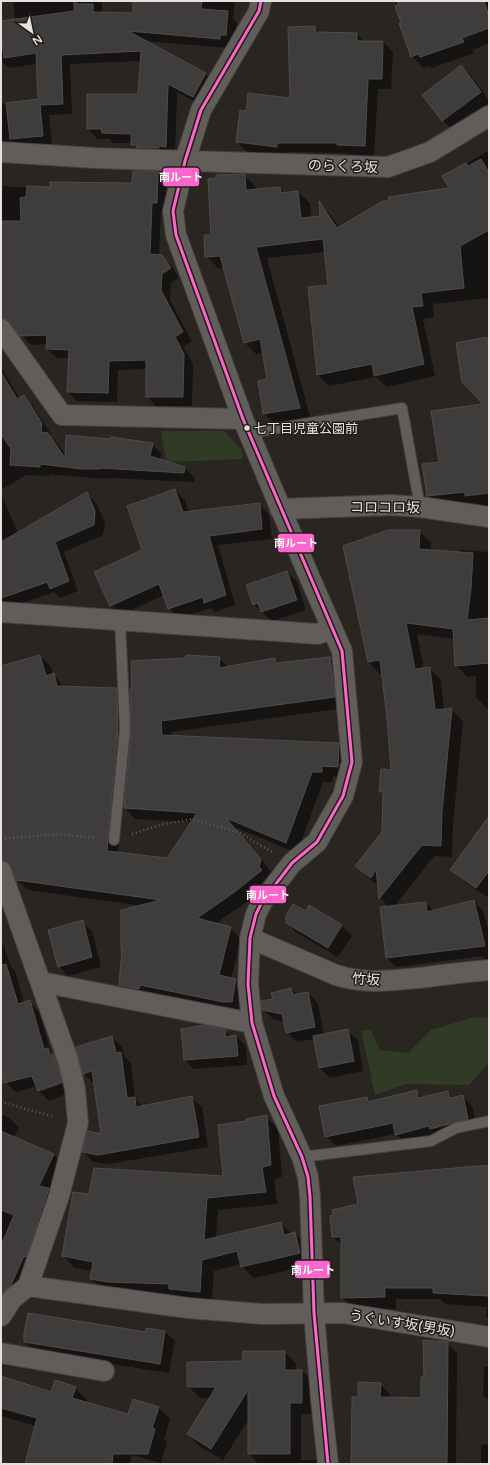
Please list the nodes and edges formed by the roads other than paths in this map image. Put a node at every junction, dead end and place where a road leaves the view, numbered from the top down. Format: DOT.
graph roads {
  1 [pos="261,1"];
  2 [pos="489,116"];
  3 [pos="1,152"];
  4 [pos="185,161"];
  5 [pos="1,329"];
  6 [pos="246,426"];
  7 [pos="420,507"];
  8 [pos="280,508"];
  9 [pos="489,517"];
  10 [pos="1,612"];
  11 [pos="120,620"];
  12 [pos="332,628"];
  13 [pos="114,840"];
  14 [pos="1,871"];
  15 [pos="250,938"];
  16 [pos="489,970"];
  17 [pos="40,982"];
  18 [pos="252,1023"];
  19 [pos="489,1121"];
  20 [pos="302,1157"];
  21 [pos="28,1286"];
  22 [pos="7,1297"];
  23 [pos="314,1313"];
  24 [pos="1,1316"];
  25 [pos="489,1336"];
  26 [pos="1,1353"];
  27 [pos="104,1371"];
  28 [pos="328,1464"];
  1 -- 4 [label="street"];
  2 -- 4 [label="street, のらくろ坂"];
  3 -- 4 [label="street, のらくろ坂"];
  4 -- 6 [label="street"];
  5 -- 6 [label="street"];
  6 -- 7 [label="lane"];
  6 -- 8 [label="street"];
  7 -- 8 [label="street, コロコロ坂"];
  7 -- 9 [label="street, コロコロ坂"];
  8 -- 12 [label="street"];
  10 -- 11 [label="street"];
  11 -- 12 [label="street"];
  11 -- 13 [label="lane"];
  12 -- 15 [label="street"];
  14 -- 17 [label="street"];
  15 -- 16 [label="street, 竹坂"];
  15 -- 18 [label="street"];
  17 -- 18 [label="street"];
  17 -- 21 [label="street"];
  18 -- 20 [label="street"];
  19 -- 20 [label="lane"];
  20 -- 23 [label="street"];
  21 -- 22 [label="street"];
  21 -- 23 [label="street, うぐいす坂(男坂)"];
  22 -- 24 [label="street"];
  23 -- 25 [label="street, うぐいす坂(男坂)"];
  23 -- 28 [label="street"];
  26 -- 27 [label="street"];
}
